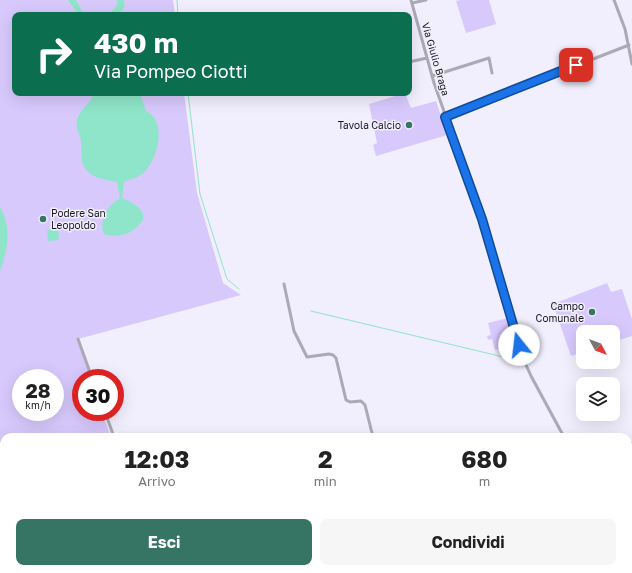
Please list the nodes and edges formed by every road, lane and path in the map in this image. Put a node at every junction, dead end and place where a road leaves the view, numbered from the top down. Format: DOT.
graph roads {
  1 [pos="426,0"];
  2 [pos="614,0"];
  3 [pos="412,2"];
  4 [pos="629,45"];
  5 [pos="427,58"];
  6 [pos="412,61"];
  7 [pos="632,64"];
  8 [pos="492,73"];
  9 [pos="432,76"];
  10 [pos="445,117"];
  11 [pos="284,284"];
  12 [pos="78,339"];
  13 [pos="89,369"];
  14 [pos="108,421"];
  15 [pos="113,433"];
  16 [pos="372,433"];
  17 [pos="562,433"];
  1 -- 3 [label="street"];
  2 -- 4 [label="street"];
  3 -- 5 [label="street, Via Giulio Braga"];
  4 -- 7 [label="street"];
  4 -- 10 [label="street"];
  5 -- 6 [label="street"];
  5 -- 9 [label="street, Via Giulio Braga"];
  8 -- 9 [label="street"];
  9 -- 10 [label="street, Via Giulio Braga"];
  10 -- 17 [label="street, Via Giulio Braga"];
  11 -- 16 [label="street"];
  12 -- 13 [label="street"];
  14 -- 15 [label="street"];
}
